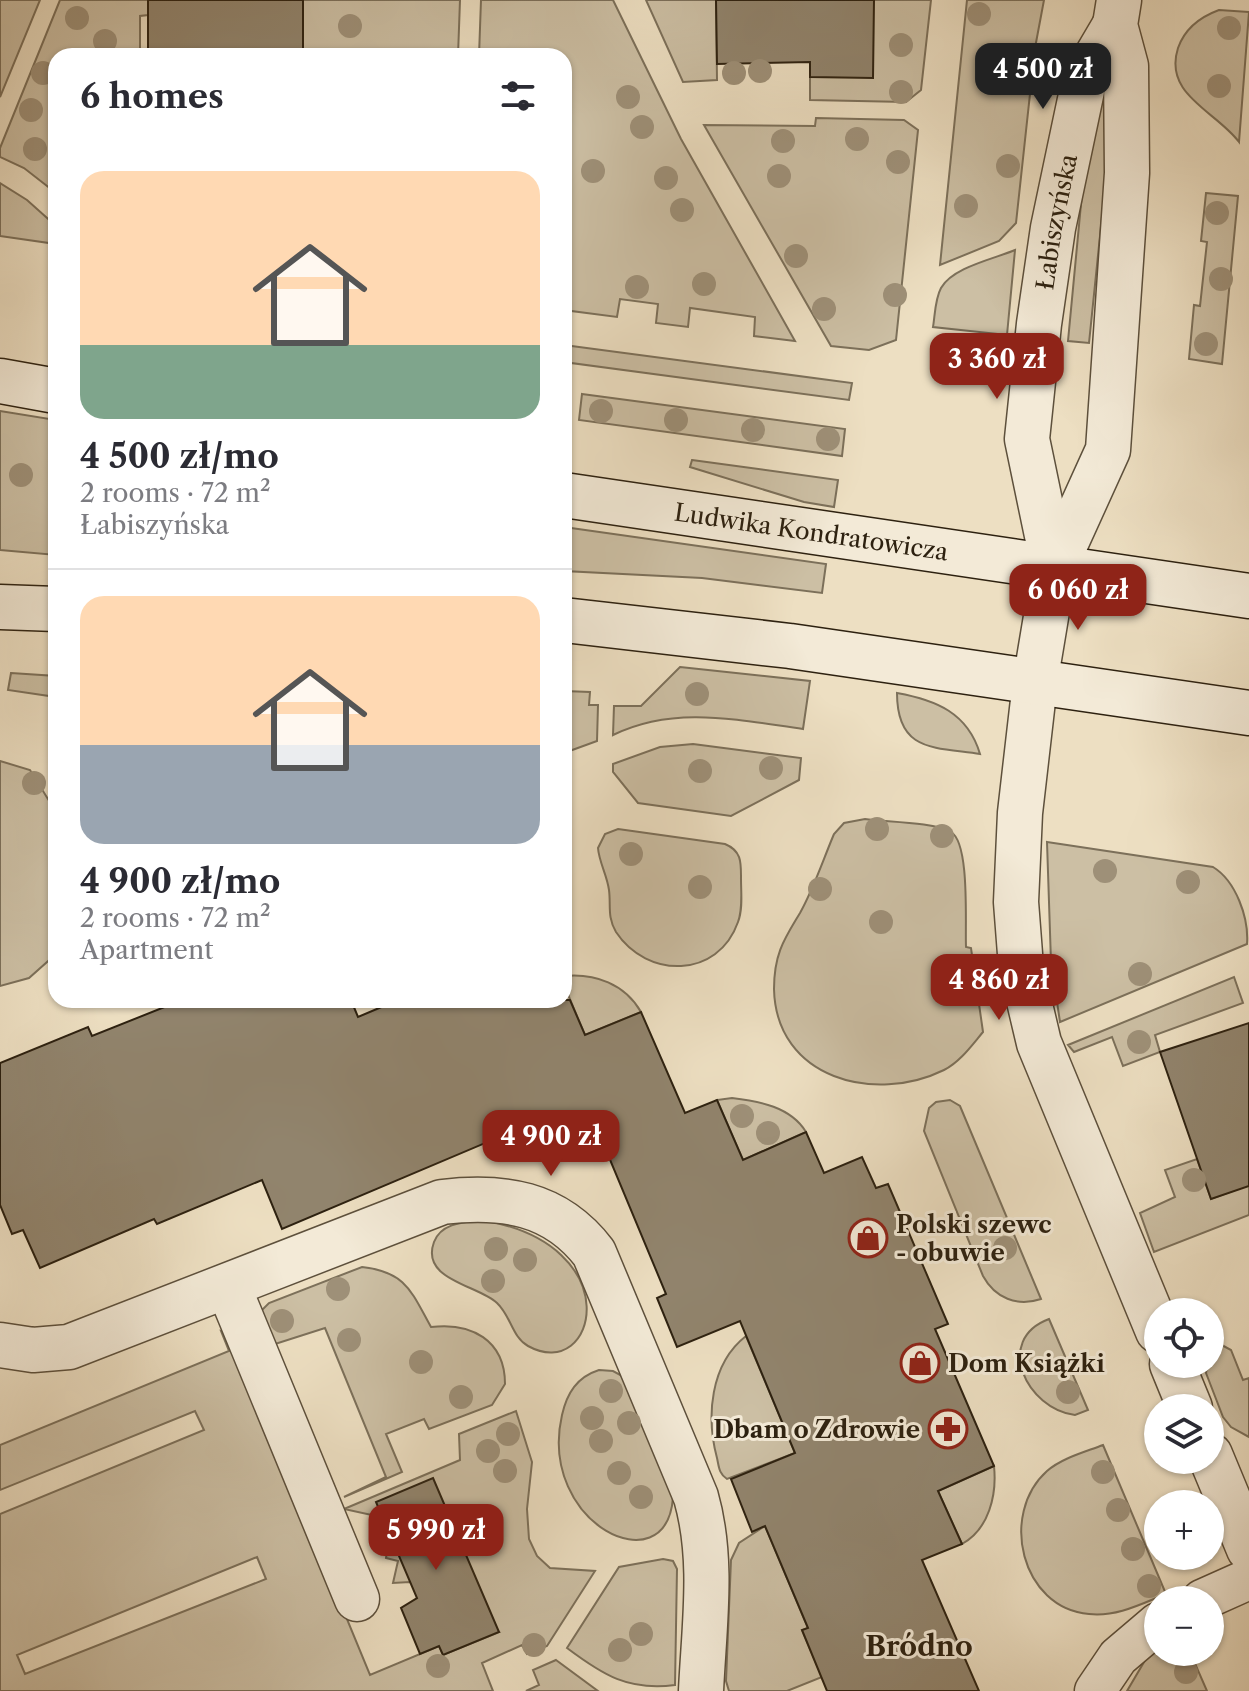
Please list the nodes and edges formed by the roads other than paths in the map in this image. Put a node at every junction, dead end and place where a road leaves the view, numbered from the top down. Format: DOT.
graph roads {
  1 [pos="1117,12"];
  2 [pos="0,381"];
  3 [pos="48,390"];
  4 [pos="572,496"];
  5 [pos="1054,569"];
  6 [pos="1249,596"];
  7 [pos="0,607"];
  8 [pos="48,609"];
  9 [pos="572,621"];
  10 [pos="1035,683"];
  11 [pos="1249,713"];
  12 [pos="228,1286"];
  13 [pos="1144,1298"];
  14 [pos="0,1345"];
  15 [pos="1218,1474"];
  16 [pos="1249,1549"];
  17 [pos="1249,1579"];
  18 [pos="1224,1590"];
  19 [pos="357,1599"];
  20 [pos="1144,1635"];
  21 [pos="701,1691"];
  22 [pos="1095,1691"];
  1 -- 5 [label="street, Łabiszyńska"];
  1 -- 5 [label="street, Łabiszyńska"];
  2 -- 3 [label="street"];
  4 -- 5 [label="street, Ludwika Kondratowicza"];
  5 -- 6 [label="street, Ludwika Kondratowicza"];
  5 -- 10 [label="street, Łabiszyńska"];
  7 -- 8 [label="street"];
  9 -- 10 [label="street"];
  10 -- 11 [label="street"];
  10 -- 13 [label="street, Łabiszyńska"];
  12 -- 14 [label="street"];
  12 -- 19 [label="street"];
  12 -- 21 [label="street"];
  15 -- 16 [label="street"];
  17 -- 18 [label="street"];
  20 -- 22 [label="street"];
}
